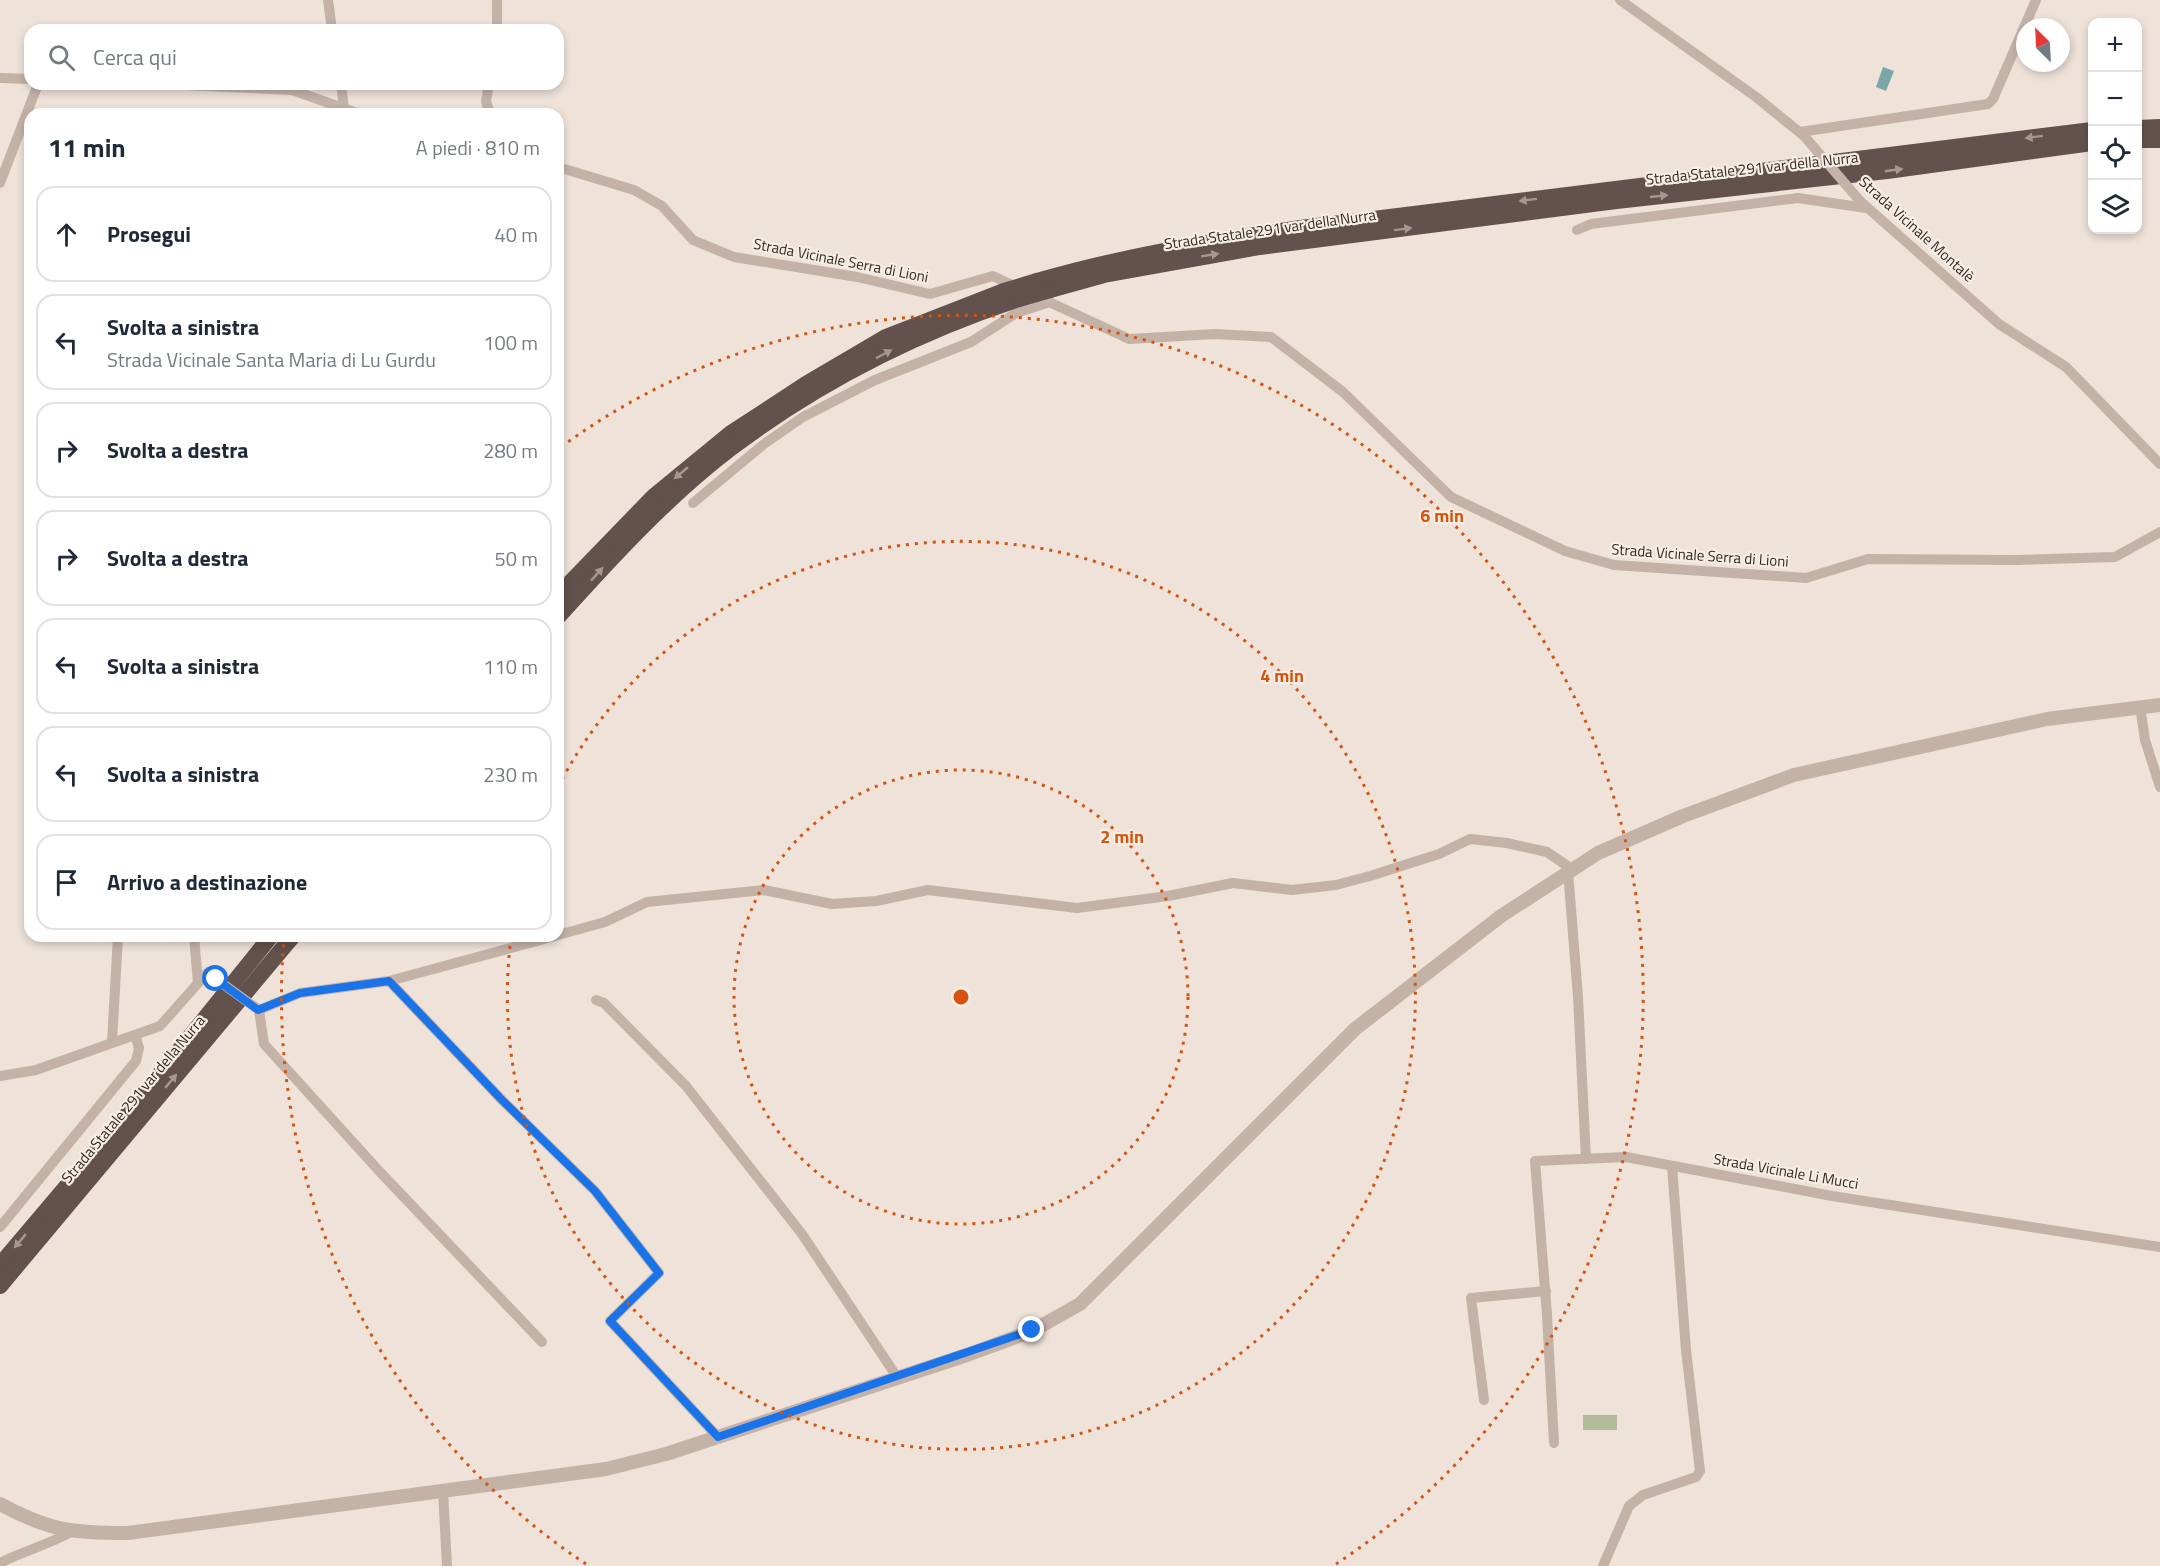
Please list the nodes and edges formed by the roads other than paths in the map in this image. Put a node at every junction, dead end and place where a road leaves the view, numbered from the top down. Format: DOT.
graph roads {
  1 [pos="328,0"];
  2 [pos="497,0"];
  3 [pos="1620,0"];
  4 [pos="2036,0"];
  5 [pos="331,24"];
  6 [pos="498,24"];
  7 [pos="0,78"];
  8 [pos="24,79"];
  9 [pos="36,90"];
  10 [pos="292,90"];
  11 [pos="342,90"];
  12 [pos="488,90"];
  13 [pos="29,108"];
  14 [pos="344,108"];
  15 [pos="488,108"];
  16 [pos="24,120"];
  17 [pos="2160,127"];
  18 [pos="2142,128"];
  19 [pos="2088,130"];
  20 [pos="1803,135"];
  21 [pos="2142,140"];
  22 [pos="2160,140"];
  23 [pos="2088,144"];
  24 [pos="564,169"];
  25 [pos="0,183"];
  26 [pos="1863,204"];
  27 [pos="1577,230"];
  28 [pos="1046,291"];
  29 [pos="1012,295"];
  30 [pos="2160,464"];
  31 [pos="693,503"];
  32 [pos="2160,532"];
  33 [pos="564,589"];
  34 [pos="564,610"];
  35 [pos="2160,705"];
  36 [pos="2140,706"];
  37 [pos="2160,787"];
  38 [pos="1570,870"];
  39 [pos="564,934"];
  40 [pos="118,942"];
  41 [pos="195,942"];
  42 [pos="266,942"];
  43 [pos="288,942"];
  44 [pos="535,942"];
  45 [pos="389,981"];
  46 [pos="198,983"];
  47 [pos="596,1000"];
  48 [pos="258,1010"];
  49 [pos="135,1035"];
  50 [pos="112,1042"];
  51 [pos="0,1076"];
  52 [pos="1586,1159"];
  53 [pos="1672,1166"];
  54 [pos="0,1227"];
  55 [pos="2160,1247"];
  56 [pos="0,1265"];
  57 [pos="0,1286"];
  58 [pos="1546,1291"];
  59 [pos="542,1342"];
  60 [pos="897,1377"];
  61 [pos="1484,1400"];
  62 [pos="718,1437"];
  63 [pos="1554,1443"];
  64 [pos="442,1491"];
  65 [pos="0,1504"];
  66 [pos="71,1532"];
  67 [pos="0,1563"];
  68 [pos="447,1566"];
  69 [pos="1603,1566"];
  1 -- 5 [label="street"];
  2 -- 6 [label="street"];
  3 -- 20 [label="street, Strada Vicinale Montalè"];
  4 -- 20 [label="street"];
  7 -- 8 [label="street"];
  9 -- 13 [label="street"];
  10 -- 14 [label="street"];
  11 -- 14 [label="street"];
  12 -- 15 [label="street"];
  16 -- 25 [label="street"];
  17 -- 18 [label="highway"];
  19 -- 28 [label="highway, Strada Statale 291 var della Nurra, one-way"];
  20 -- 26 [label="street, Strada Vicinale Montalè, bridge"];
  21 -- 22 [label="highway"];
  28 -- 23 [label="highway, Strada Statale 291 var della Nurra, one-way"];
  24 -- 28 [label="street, Strada Vicinale Serra di Lioni"];
  26 -- 27 [label="street"];
  26 -- 30 [label="street, Strada Vicinale Montalè"];
  28 -- 29 [label="highway, Strada Statale 291 var della Nurra, bridge"];
  28 -- 31 [label="street"];
  28 -- 32 [label="street, Strada Vicinale Serra di Lioni"];
  29 -- 33 [label="highway, Strada Statale 291 var della Nurra, one-way"];
  34 -- 29 [label="highway, Strada Statale 291 var della Nurra, one-way"];
  35 -- 36 [label="street"];
  36 -- 37 [label="street"];
  36 -- 38 [label="street"];
  38 -- 39 [label="street"];
  38 -- 52 [label="street"];
  38 -- 60 [label="street"];
  40 -- 50 [label="street"];
  41 -- 46 [label="street"];
  42 -- 56 [label="highway, Strada Statale 291 var della Nurra, one-way"];
  57 -- 43 [label="highway, Strada Statale 291 var della Nurra, one-way"];
  44 -- 45 [label="street"];
  45 -- 48 [label="street"];
  45 -- 62 [label="street"];
  46 -- 48 [label="street, bridge"];
  46 -- 49 [label="street"];
  47 -- 60 [label="street"];
  48 -- 59 [label="street"];
  49 -- 50 [label="street"];
  49 -- 54 [label="street"];
  50 -- 51 [label="street"];
  52 -- 53 [label="street, Strada Vicinale Li Mucci"];
  52 -- 58 [label="street, Strada Vicinale Li Mucci"];
  53 -- 55 [label="street, Strada Vicinale Li Mucci"];
  53 -- 69 [label="street"];
  58 -- 61 [label="street"];
  58 -- 63 [label="street, Strada Vicinale Li Mucci"];
  60 -- 62 [label="street"];
  62 -- 64 [label="street"];
  64 -- 66 [label="street"];
  64 -- 68 [label="street"];
  65 -- 66 [label="street"];
  66 -- 67 [label="street"];
}
